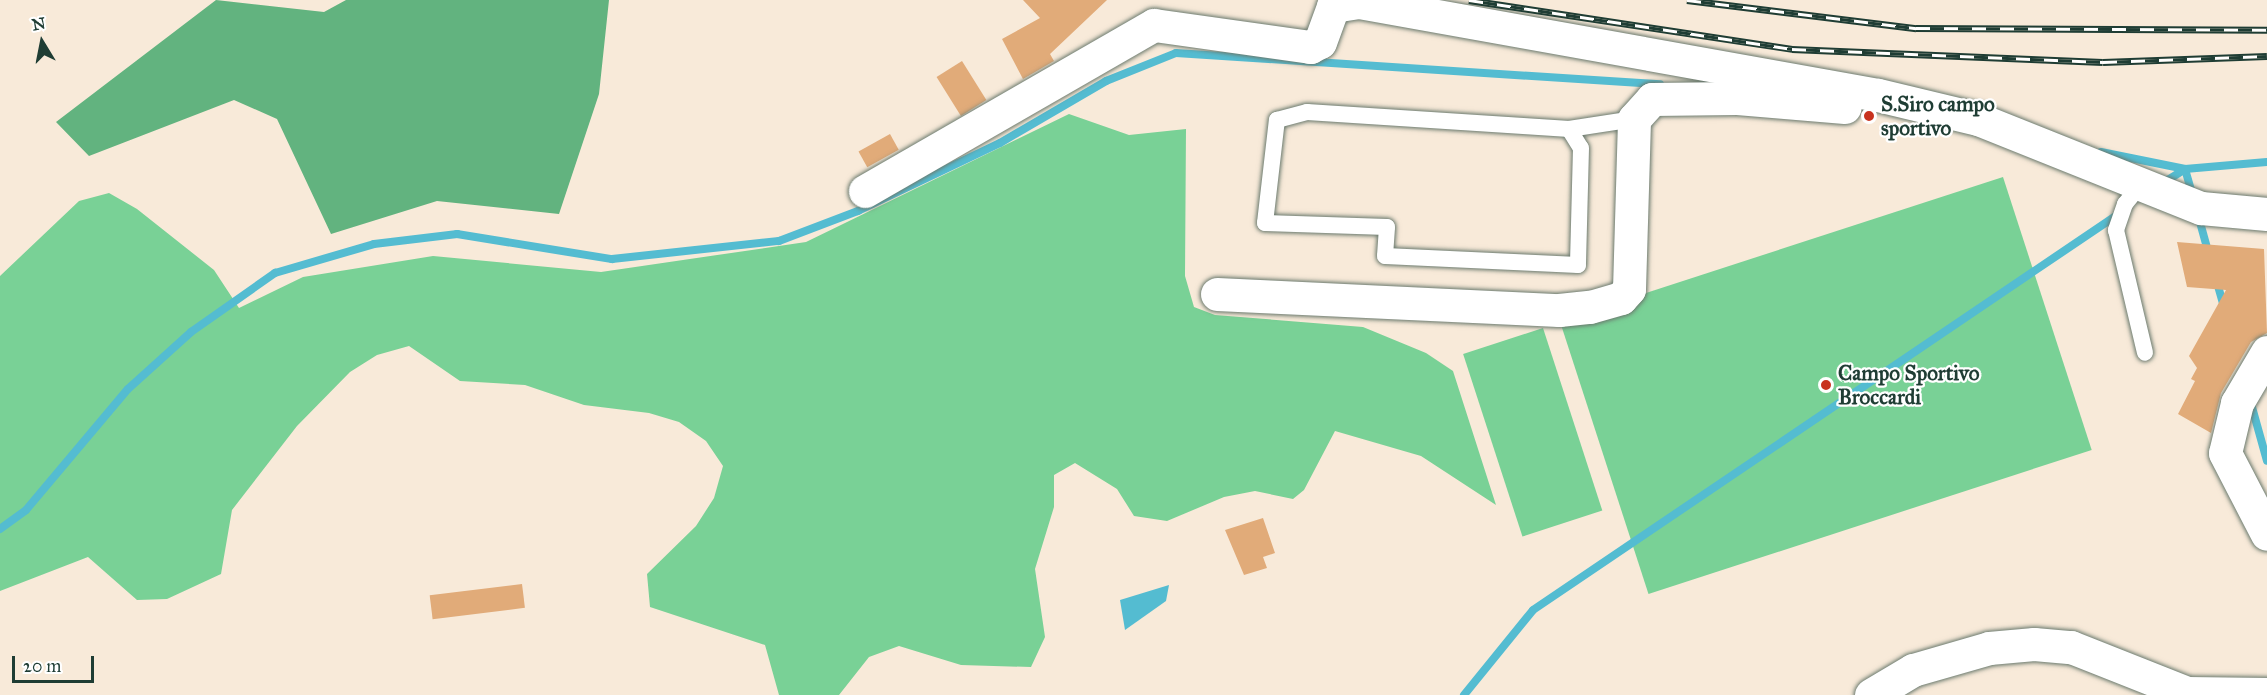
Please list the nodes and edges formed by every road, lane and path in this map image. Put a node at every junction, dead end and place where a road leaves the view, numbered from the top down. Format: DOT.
graph roads {
  1 [pos="1878,95"];
  2 [pos="1634,119"];
  3 [pos="1569,129"];
  4 [pos="2142,183"];
  5 [pos="865,191"];
  6 [pos="2267,214"];
  7 [pos="1217,294"];
  8 [pos="2145,352"];
  9 [pos="2267,352"];
  10 [pos="2267,534"];
  11 [pos="2267,694"];
  12 [pos="1871,695"];
  1 -- 2 [label="street"];
  1 -- 4 [label="street"];
  1 -- 5 [label="street"];
  2 -- 3 [label="lane"];
  2 -- 7 [label="street"];
  3 -- 3 [label="lane"];
  4 -- 6 [label="street"];
  4 -- 8 [label="lane"];
  9 -- 10 [label="street"];
  11 -- 12 [label="street"];
}
